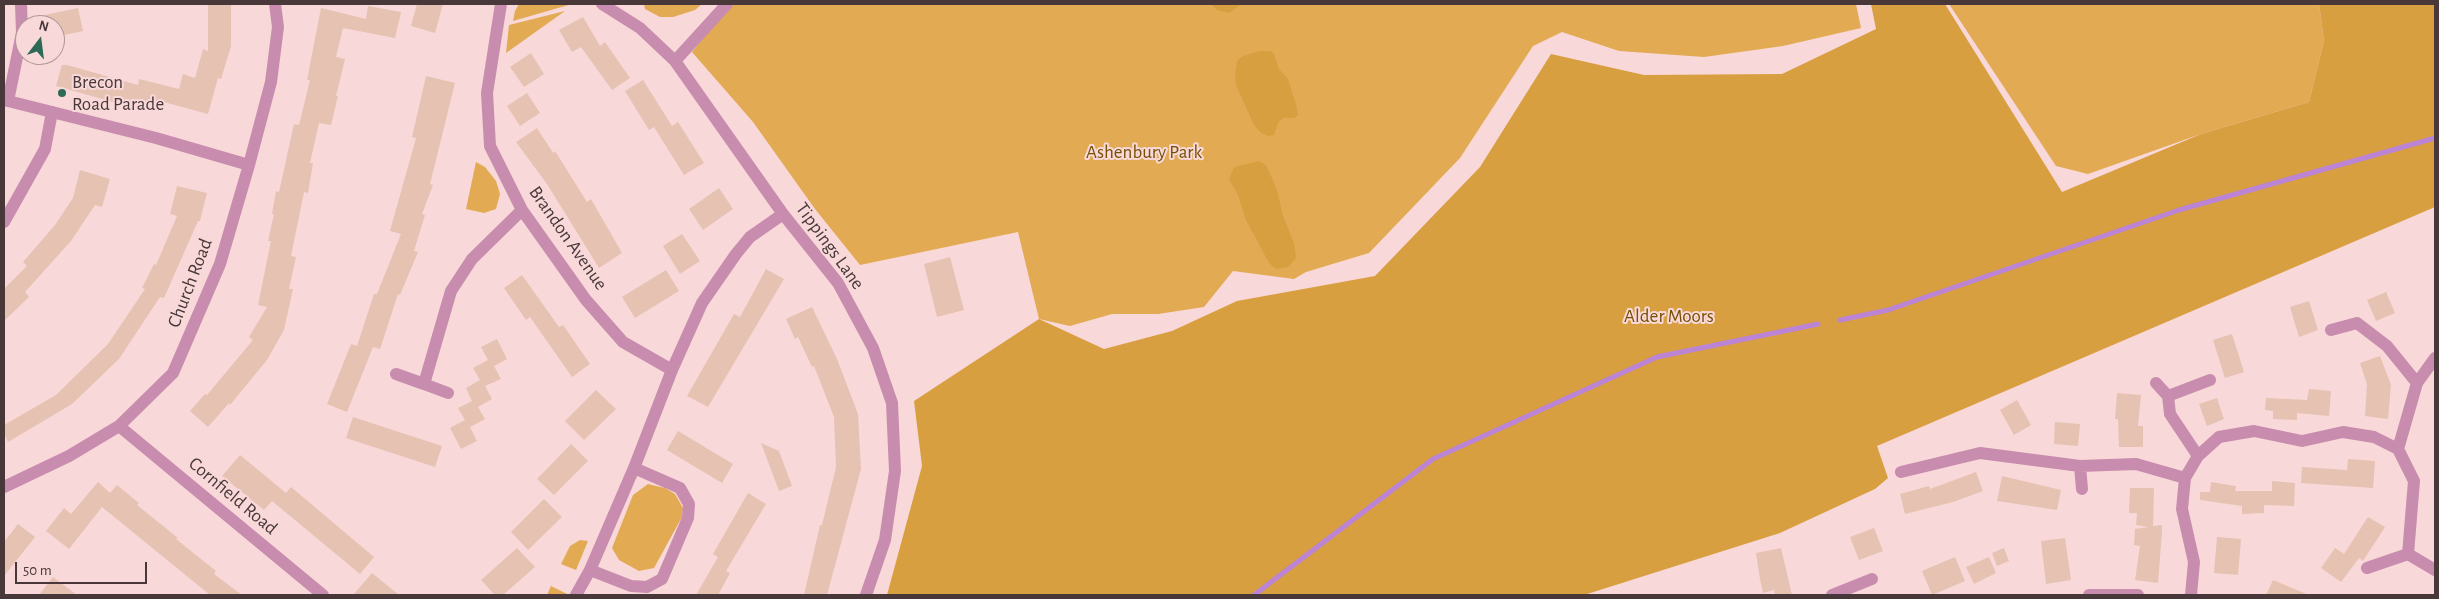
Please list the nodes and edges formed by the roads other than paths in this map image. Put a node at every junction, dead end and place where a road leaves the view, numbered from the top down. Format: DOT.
graph roads {
  1 [pos="21,4"];
  2 [pos="275,4"];
  3 [pos="501,4"];
  4 [pos="602,4"];
  5 [pos="727,4"];
  6 [pos="675,62"];
  7 [pos="6,101"];
  8 [pos="52,112"];
  9 [pos="249,165"];
  10 [pos="522,210"];
  11 [pos="783,214"];
  12 [pos="4,222"];
  13 [pos="2330,330"];
  14 [pos="2435,358"];
  15 [pos="672,370"];
  16 [pos="396,374"];
  17 [pos="2210,380"];
  18 [pos="2417,382"];
  19 [pos="2156,383"];
  20 [pos="424,384"];
  21 [pos="448,393"];
  22 [pos="2168,396"];
  23 [pos="119,426"];
  24 [pos="2398,449"];
  25 [pos="2198,456"];
  26 [pos="2080,466"];
  27 [pos="634,468"];
  28 [pos="1901,472"];
  29 [pos="2185,478"];
  30 [pos="4,487"];
  31 [pos="2082,489"];
  32 [pos="2408,554"];
  33 [pos="2367,568"];
  34 [pos="590,570"];
  35 [pos="2435,570"];
  36 [pos="1872,580"];
  37 [pos="1839,594"];
  38 [pos="323,595"];
  39 [pos="576,595"];
  40 [pos="866,595"];
  41 [pos="2089,595"];
  42 [pos="2138,595"];
  43 [pos="2191,595"];
  1 -- 7 [label="street"];
  2 -- 9 [label="street, Church Road"];
  3 -- 10 [label="street, Brandon Avenue"];
  4 -- 6 [label="street, Tippings Lane"];
  5 -- 6 [label="street"];
  6 -- 11 [label="street, Tippings Lane"];
  7 -- 8 [label="street"];
  8 -- 9 [label="street"];
  8 -- 12 [label="street"];
  9 -- 23 [label="street, Church Road"];
  10 -- 15 [label="street, Brandon Avenue"];
  10 -- 20 [label="street"];
  11 -- 15 [label="street"];
  11 -- 40 [label="street, Tippings Lane"];
  13 -- 18 [label="street"];
  14 -- 18 [label="street"];
  15 -- 27 [label="street"];
  16 -- 20 [label="street"];
  17 -- 22 [label="street"];
  18 -- 24 [label="street"];
  19 -- 22 [label="street"];
  20 -- 21 [label="street"];
  22 -- 25 [label="street"];
  23 -- 30 [label="street, Church Road"];
  23 -- 38 [label="street, Cornfield Road"];
  24 -- 25 [label="street"];
  24 -- 32 [label="street"];
  25 -- 29 [label="street"];
  26 -- 28 [label="street"];
  26 -- 29 [label="street"];
  26 -- 31 [label="street"];
  27 -- 34 [label="street"];
  27 -- 34 [label="street"];
  29 -- 43 [label="street"];
  32 -- 33 [label="street"];
  32 -- 35 [label="street"];
  34 -- 39 [label="street"];
  36 -- 37 [label="street"];
  41 -- 42 [label="street"];
}
